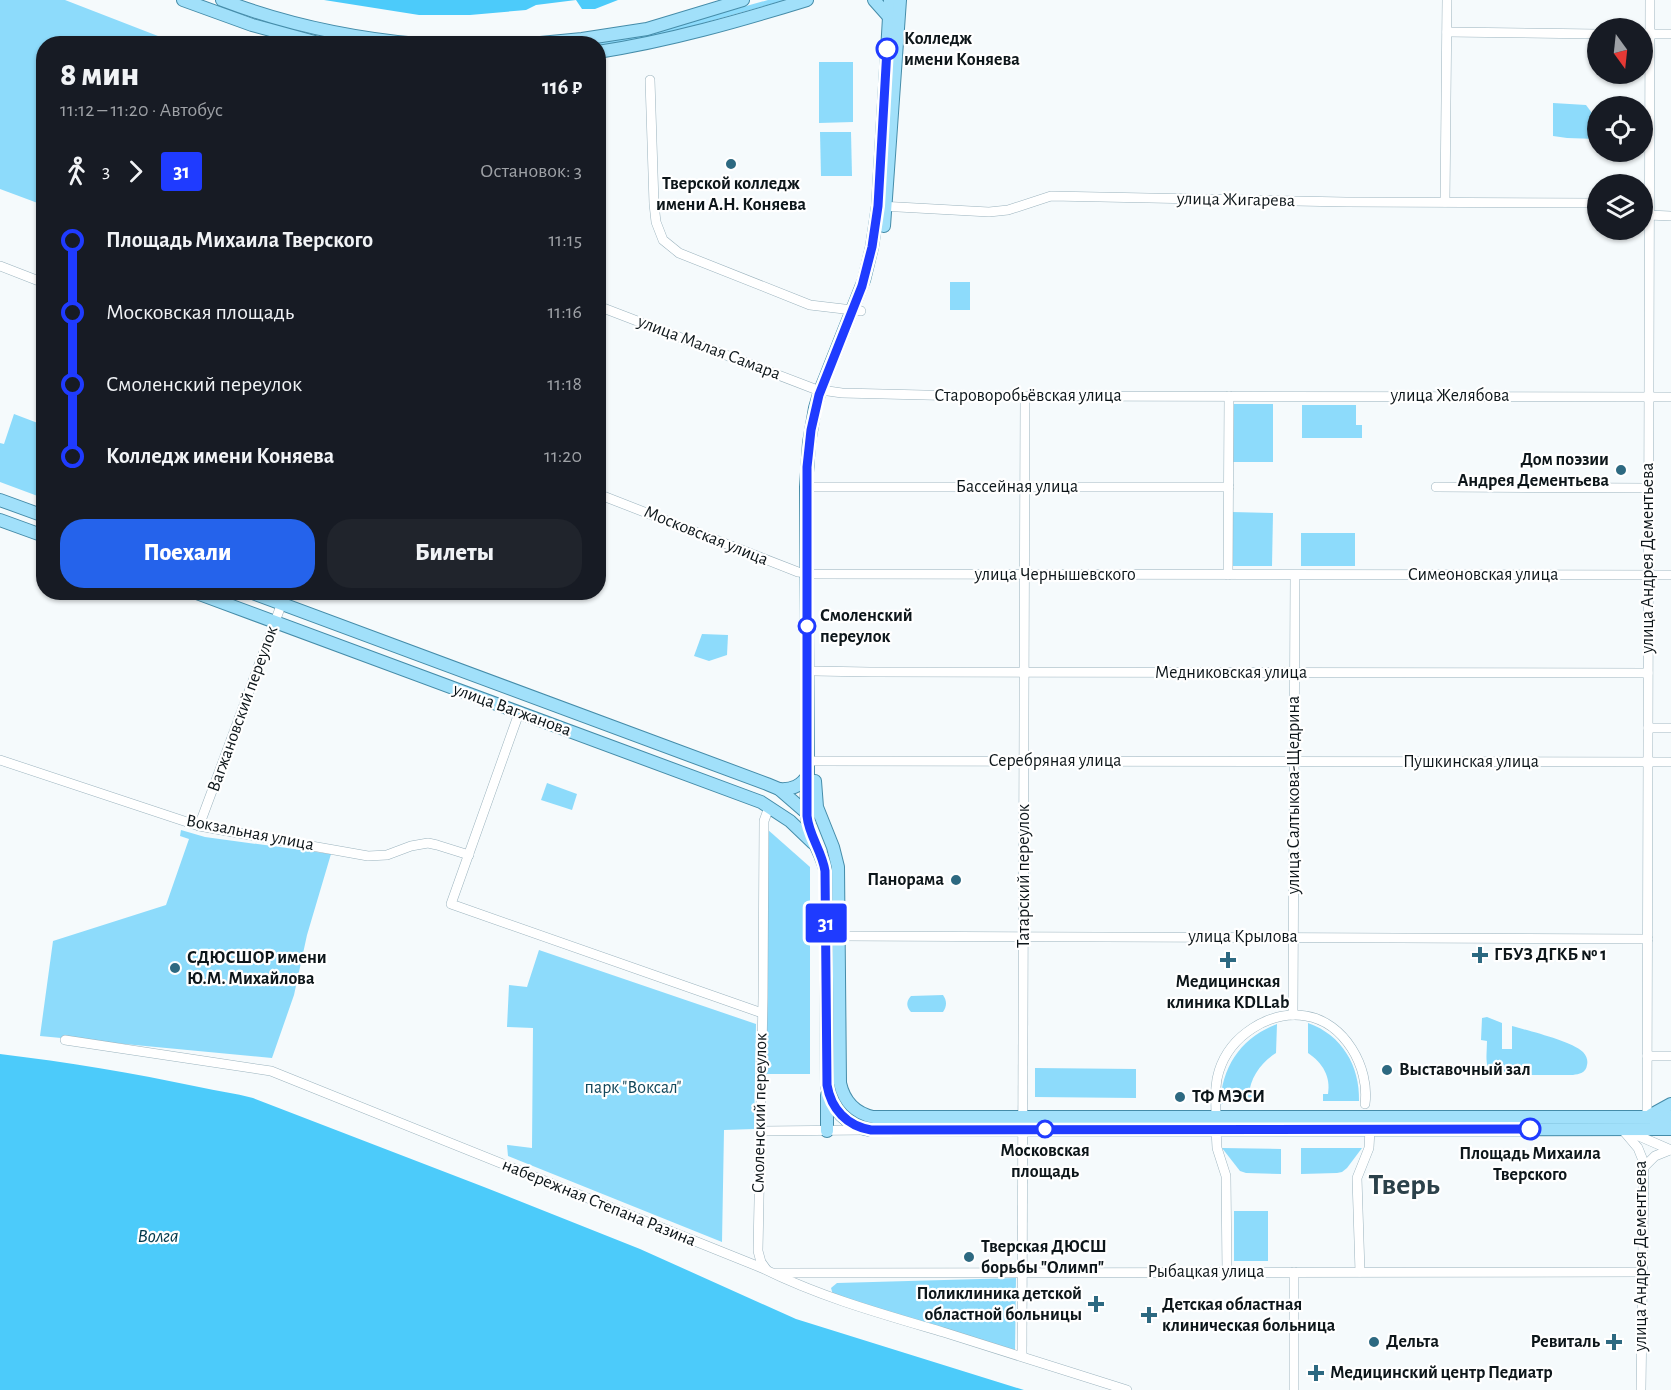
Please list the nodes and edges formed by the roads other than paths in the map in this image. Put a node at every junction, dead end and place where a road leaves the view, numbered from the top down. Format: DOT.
graph roads {
  1 [pos="183,0"];
  2 [pos="222,0"];
  3 [pos="743,0"];
  4 [pos="807,0"];
  5 [pos="874,0"];
  6 [pos="890,0"];
  7 [pos="900,0"];
  8 [pos="1448,0"];
  9 [pos="1650,0"];
  10 [pos="890,18"];
  11 [pos="1648,18"];
  12 [pos="1447,32"];
  13 [pos="1587,34"];
  14 [pos="1653,34"];
  15 [pos="1671,34"];
  16 [pos="293,36"];
  17 [pos="358,36"];
  18 [pos="602,36"];
  19 [pos="606,51"];
  20 [pos="650,80"];
  21 [pos="1646,84"];
  22 [pos="1646,174"];
  23 [pos="1445,202"];
  24 [pos="1587,203"];
  25 [pos="882,206"];
  26 [pos="1653,215"];
  27 [pos="1671,216"];
  28 [pos="1648,240"];
  29 [pos="0,266"];
  30 [pos="36,280"];
  31 [pos="606,309"];
  32 [pos="857,310"];
  33 [pos="824,391"];
  34 [pos="1025,396"];
  35 [pos="1229,396"];
  36 [pos="1648,397"];
  37 [pos="1671,397"];
  38 [pos="810,487"];
  39 [pos="1024,487"];
  40 [pos="1228,488"];
  41 [pos="1436,488"];
  42 [pos="1648,488"];
  43 [pos="606,497"];
  44 [pos="0,500"];
  45 [pos="36,513"];
  46 [pos="0,520"];
  47 [pos="36,533"];
  48 [pos="810,574"];
  49 [pos="1024,574"];
  50 [pos="1228,575"];
  51 [pos="1295,575"];
  52 [pos="1648,575"];
  53 [pos="1671,575"];
  54 [pos="215,600"];
  55 [pos="283,600"];
  56 [pos="289,600"];
  57 [pos="275,623"];
  58 [pos="814,671"];
  59 [pos="1024,672"];
  60 [pos="1295,673"];
  61 [pos="1648,673"];
  62 [pos="519,713"];
  63 [pos="1648,728"];
  64 [pos="1671,728"];
  65 [pos="0,760"];
  66 [pos="1024,761"];
  67 [pos="1294,762"];
  68 [pos="1648,762"];
  69 [pos="1671,762"];
  70 [pos="813,770"];
  71 [pos="779,789"];
  72 [pos="807,795"];
  73 [pos="795,802"];
  74 [pos="765,804"];
  75 [pos="807,813"];
  76 [pos="199,826"];
  77 [pos="832,843"];
  78 [pos="817,848"];
  79 [pos="469,855"];
  80 [pos="841,936"];
  81 [pos="1023,937"];
  82 [pos="1293,938"];
  83 [pos="1648,939"];
  84 [pos="762,1013"];
  85 [pos="1293,1015"];
  86 [pos="65,1040"];
  87 [pos="1647,1056"];
  88 [pos="1671,1056"];
  89 [pos="827,1085"];
  90 [pos="1365,1104"];
  91 [pos="1671,1104"];
  92 [pos="1362,1117"];
  93 [pos="1647,1117"];
  94 [pos="1671,1117"];
  95 [pos="1671,1122"];
  96 [pos="1023,1123"];
  97 [pos="1216,1123"];
  98 [pos="1344,1129"];
  99 [pos="1370,1129"];
  100 [pos="1622,1129"];
  101 [pos="1665,1129"];
  102 [pos="871,1130"];
  103 [pos="760,1131"];
  104 [pos="827,1131"];
  105 [pos="1670,1150"];
  106 [pos="1644,1167"];
  107 [pos="1023,1272"];
  108 [pos="1227,1272"];
  109 [pos="1294,1272"];
  110 [pos="1360,1272"];
  111 [pos="1642,1272"];
  112 [pos="770,1273"];
  113 [pos="1022,1356"];
  114 [pos="1127,1390"];
  115 [pos="1294,1390"];
  116 [pos="1641,1390"];
  1 -- 16 [label="main road"];
  2 -- 17 [label="main road"];
  3 -- 18 [label="main road"];
  4 -- 19 [label="main road"];
  5 -- 10 [label="main road"];
  6 -- 10 [label="main road"];
  7 -- 25 [label="main road"];
  8 -- 12 [label="street"];
  9 -- 11 [label="street, улица Андрея Дементьева"];
  10 -- 25 [label="main road"];
  12 -- 13 [label="street"];
  12 -- 23 [label="street"];
  14 -- 15 [label="street"];
  20 -- 32 [label="street"];
  21 -- 22 [label="street, улица Андрея Дементьева"];
  23 -- 24 [label="street, улица Жигарева"];
  23 -- 25 [label="street, улица Жигарева"];
  25 -- 32 [label="main road"];
  26 -- 27 [label="street"];
  28 -- 36 [label="street, улица Андрея Дементьева"];
  29 -- 30 [label="street"];
  31 -- 33 [label="street, улица Малая Самара"];
  32 -- 33 [label="main road"];
  33 -- 34 [label="street, Староворобьёвская улица"];
  33 -- 38 [label="main road"];
  34 -- 35 [label="street, Староворобьёвская улица"];
  34 -- 39 [label="street, Татарский переулок"];
  35 -- 36 [label="street, улица Желябова"];
  35 -- 40 [label="street"];
  36 -- 37 [label="street, улица Желябова"];
  36 -- 42 [label="street, улица Андрея Дементьева"];
  38 -- 39 [label="street, Бассейная улица"];
  38 -- 48 [label="main road"];
  39 -- 40 [label="street, Бассейная улица"];
  39 -- 49 [label="street, Татарский переулок"];
  40 -- 50 [label="street"];
  41 -- 42 [label="street"];
  42 -- 52 [label="street, улица Андрея Дементьева"];
  43 -- 48 [label="street, Московская улица"];
  44 -- 45 [label="main road"];
  46 -- 47 [label="main road"];
  48 -- 49 [label="street, улица Чернышевского"];
  48 -- 58 [label="main road"];
  48 -- 70 [label="main road"];
  49 -- 50 [label="street, улица Чернышевского"];
  49 -- 59 [label="street, Татарский переулок"];
  50 -- 51 [label="street, улица Чернышевского"];
  51 -- 52 [label="street, Симеоновская улица"];
  51 -- 60 [label="street, улица Салтыкова-Щедрина"];
  52 -- 53 [label="street, Симеоновская улица"];
  52 -- 61 [label="street, улица Андрея Дементьева"];
  54 -- 57 [label="main road, улица Вагжанова"];
  55 -- 57 [label="street, Вагжановский переулок"];
  56 -- 71 [label="main road, улица Вагжанова"];
  57 -- 62 [label="main road, улица Вагжанова"];
  57 -- 76 [label="street, Вагжановский переулок"];
  58 -- 59 [label="street, Медниковская улица"];
  58 -- 70 [label="main road"];
  59 -- 60 [label="street, Медниковская улица"];
  59 -- 66 [label="street, Татарский переулок"];
  60 -- 61 [label="street, Медниковская улица"];
  60 -- 67 [label="street, улица Салтыкова-Щедрина"];
  61 -- 63 [label="street, улица Андрея Дементьева"];
  62 -- 74 [label="main road, улица Вагжанова"];
  62 -- 79 [label="street"];
  63 -- 64 [label="street"];
  63 -- 68 [label="street, улица Андрея Дементьева"];
  65 -- 76 [label="street, Вокзальная улица"];
  66 -- 67 [label="street, Серебряная улица"];
  66 -- 70 [label="street, Серебряная улица"];
  66 -- 81 [label="street, Татарский переулок"];
  67 -- 68 [label="street, Пушкинская улица"];
  67 -- 82 [label="street, улица Салтыкова-Щедрина"];
  68 -- 69 [label="street, Пушкинская улица"];
  68 -- 83 [label="street, улица Андрея Дементьева"];
  70 -- 71 [label="main road"];
  70 -- 72 [label="main road"];
  70 -- 77 [label="main road"];
  71 -- 73 [label="main road, улица Вагжанова"];
  72 -- 73 [label="main road"];
  72 -- 75 [label="main road"];
  73 -- 74 [label="main road"];
  73 -- 75 [label="main road, улица Вагжанова"];
  74 -- 78 [label="main road, улица Вагжанова"];
  74 -- 84 [label="street, Смоленский переулок"];
  75 -- 77 [label="main road, улица Вагжанова"];
  75 -- 78 [label="main road"];
  76 -- 79 [label="street, Вокзальная улица"];
  77 -- 80 [label="main road"];
  78 -- 89 [label="main road"];
  79 -- 84 [label="street"];
  80 -- 81 [label="street, улица Крылова"];
  80 -- 96 [label="main road"];
  81 -- 82 [label="street, улица Крылова"];
  81 -- 96 [label="street, Татарский переулок"];
  82 -- 83 [label="street, улица Крылова"];
  82 -- 85 [label="street, улица Салтыкова-Щедрина"];
  83 -- 87 [label="street, улица Андрея Дементьева"];
  84 -- 103 [label="street, Смоленский переулок"];
  85 -- 90 [label="street"];
  85 -- 97 [label="street"];
  86 -- 112 [label="street, набережная Степана Разина"];
  87 -- 88 [label="street"];
  87 -- 93 [label="street, улица Андрея Дементьева"];
  89 -- 102 [label="main road"];
  89 -- 104 [label="main road"];
  90 -- 92 [label="main road"];
  91 -- 93 [label="main road"];
  92 -- 93 [label="main road"];
  92 -- 97 [label="main road"];
  92 -- 98 [label="main road"];
  93 -- 94 [label="main road"];
  95 -- 101 [label="main road"];
  96 -- 97 [label="main road"];
  96 -- 102 [label="main road"];
  96 -- 107 [label="street, Татарский переулок"];
  97 -- 98 [label="main road"];
  97 -- 108 [label="street"];
  98 -- 99 [label="main road"];
  99 -- 100 [label="main road"];
  99 -- 110 [label="street"];
  100 -- 101 [label="main road"];
  100 -- 105 [label="street"];
  100 -- 106 [label="street, улица Андрея Дементьева"];
  102 -- 104 [label="street"];
  103 -- 104 [label="street"];
  103 -- 112 [label="street, Смоленский переулок"];
  105 -- 106 [label="street"];
  106 -- 111 [label="street, улица Андрея Дементьева"];
  107 -- 108 [label="street, Рыбацкая улица"];
  107 -- 112 [label="street, Рыбацкая улица"];
  107 -- 113 [label="street, Татарский переулок"];
  108 -- 109 [label="street, Рыбацкая улица"];
  109 -- 110 [label="street, Рыбацкая улица"];
  109 -- 115 [label="street"];
  110 -- 111 [label="street, Рыбацкая улица"];
  111 -- 116 [label="street, улица Андрея Дементьева"];
  112 -- 113 [label="street, набережная Степана Разина"];
  113 -- 114 [label="street, набережная Степана Разина"];
}
